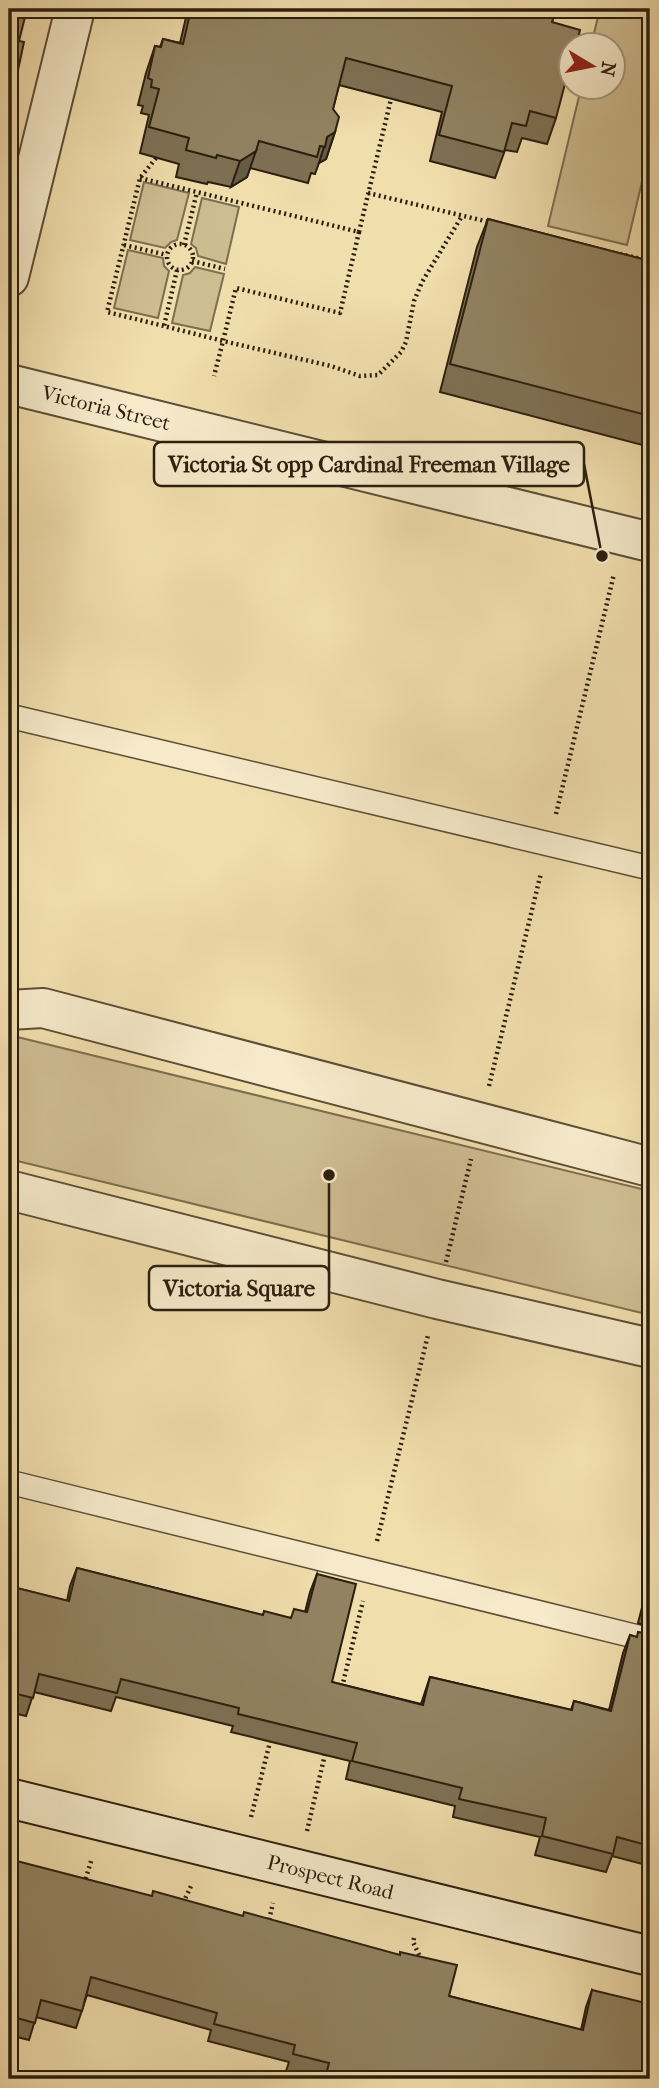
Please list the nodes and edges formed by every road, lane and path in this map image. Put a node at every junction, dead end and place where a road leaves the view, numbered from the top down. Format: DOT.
graph roads {
  1 [pos="75,9"];
  2 [pos="391,99"];
  3 [pos="156,158"];
  4 [pos="140,178"];
  5 [pos="197,191"];
  6 [pos="368,193"];
  7 [pos="462,216"];
  8 [pos="489,222"];
  9 [pos="359,232"];
  10 [pos="124,245"];
  11 [pos="184,245"];
  12 [pos="610,251"];
  13 [pos="167,255"];
  14 [pos="192,261"];
  15 [pos="650,261"];
  16 [pos="225,269"];
  17 [pos="177,270"];
  18 [pos="9,277"];
  19 [pos="164,326"];
  20 [pos="223,341"];
  21 [pos="214,376"];
  22 [pos="9,384"];
  23 [pos="637,539"];
  24 [pos="9,716"];
  25 [pos="549,844"];
  26 [pos="650,868"];
  27 [pos="9,1010"];
  28 [pos="480,1123"];
  29 [pos="650,1167"];
  30 [pos="9,1190"];
  31 [pos="437,1299"];
  32 [pos="650,1348"];
  33 [pos="9,1482"];
  34 [pos="370,1571"];
  35 [pos="650,1640"];
  36 [pos="341,1688"];
  37 [pos="329,1740"];
  38 [pos="270,1742"];
  39 [pos="9,1798"];
  40 [pos="251,1817"];
  41 [pos="307,1831"];
  42 [pos="92,1858"];
  43 [pos="192,1884"];
  44 [pos="80,1895"];
  45 [pos="273,1903"];
  46 [pos="181,1908"];
  47 [pos="265,1936"];
  48 [pos="414,1938"];
  49 [pos="650,1956"];
  50 [pos="423,1963"];
  1 -- 18 [label="street"];
  2 -- 6 [label="path"];
  3 -- 4 [label="path"];
  4 -- 5 [label="path"];
  4 -- 10 [label="path"];
  5 -- 9 [label="path"];
  5 -- 11 [label="path"];
  6 -- 7 [label="path"];
  6 -- 9 [label="path"];
  7 -- 8 [label="path"];
  7 -- 20 [label="path"];
  9 -- 20 [label="path"];
  10 -- 13 [label="path"];
  10 -- 19 [label="path"];
  11 -- 13 [label="path"];
  11 -- 14 [label="path"];
  12 -- 15 [label="path"];
  13 -- 17 [label="path"];
  14 -- 16 [label="path"];
  14 -- 17 [label="path"];
  17 -- 19 [label="path"];
  19 -- 20 [label="path"];
  20 -- 21 [label="path"];
  22 -- 23 [label="street, Victoria Street"];
  23 -- 25 [label="path"];
  24 -- 25 [label="lane"];
  25 -- 26 [label="lane"];
  25 -- 28 [label="path"];
  27 -- 28 [label="street"];
  28 -- 29 [label="street"];
  28 -- 31 [label="path"];
  30 -- 31 [label="street"];
  31 -- 32 [label="street"];
  31 -- 34 [label="path"];
  33 -- 34 [label="lane"];
  34 -- 35 [label="lane"];
  34 -- 36 [label="path"];
  37 -- 41 [label="path"];
  38 -- 40 [label="path"];
  39 -- 49 [label="street, Prospect Road"];
  42 -- 44 [label="path"];
  43 -- 46 [label="path"];
  45 -- 47 [label="path"];
  48 -- 50 [label="path"];
}
